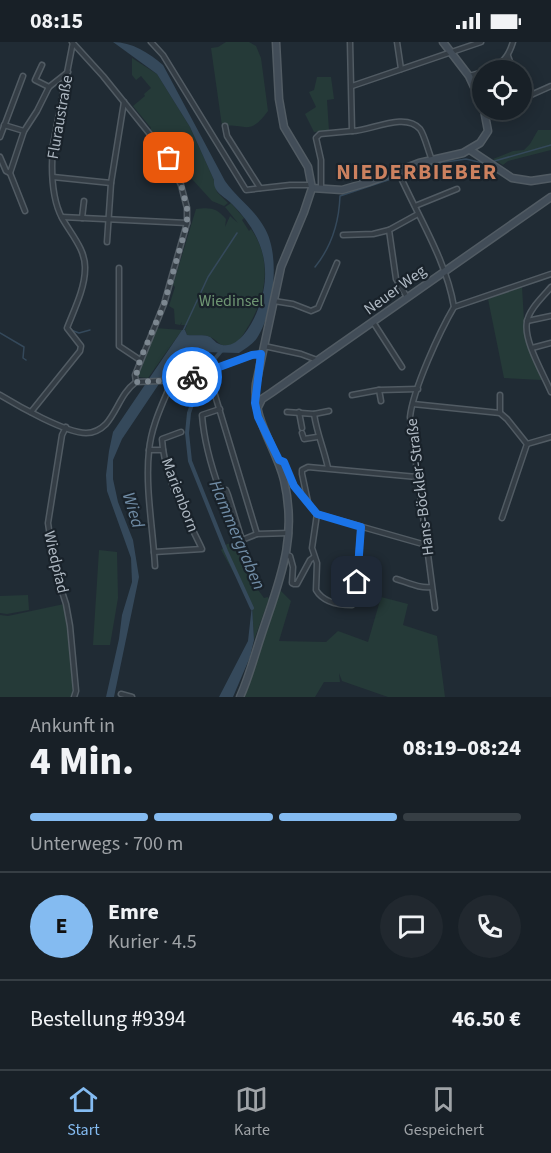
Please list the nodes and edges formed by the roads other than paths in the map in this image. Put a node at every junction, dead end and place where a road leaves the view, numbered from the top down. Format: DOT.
graph roads {
  1 [pos="72,42"];
  2 [pos="151,42"];
  3 [pos="276,42"];
  4 [pos="350,42"];
  5 [pos="397,42"];
  6 [pos="443,42"];
  7 [pos="481,42"];
  8 [pos="513,42"];
  9 [pos="449,52"];
  10 [pos="508,56"];
  11 [pos="503,60"];
  12 [pos="509,60"];
  13 [pos="42,65"];
  14 [pos="401,69"];
  15 [pos="68,72"];
  16 [pos="472,75"];
  17 [pos="23,76"];
  18 [pos="469,76"];
  19 [pos="472,82"];
  20 [pos="352,86"];
  21 [pos="551,86"];
  22 [pos="49,87"];
  23 [pos="532,94"];
  24 [pos="124,102"];
  25 [pos="486,120"];
  26 [pos="4,125"];
  27 [pos="225,126"];
  28 [pos="24,131"];
  29 [pos="353,131"];
  30 [pos="0,137"];
  31 [pos="470,150"];
  32 [pos="0,157"];
  33 [pos="432,159"];
  34 [pos="10,173"];
  35 [pos="400,174"];
  36 [pos="53,177"];
  37 [pos="551,178"];
  38 [pos="111,183"];
  39 [pos="312,186"];
  40 [pos="260,188"];
  41 [pos="321,188"];
  42 [pos="457,189"];
  43 [pos="551,196"];
  44 [pos="84,201"];
  45 [pos="415,206"];
  46 [pos="25,211"];
  47 [pos="418,214"];
  48 [pos="62,217"];
  49 [pos="82,218"];
  50 [pos="109,219"];
  51 [pos="187,224"];
  52 [pos="389,230"];
  53 [pos="343,235"];
  54 [pos="107,242"];
  55 [pos="337,263"];
  56 [pos="119,268"];
  57 [pos="444,271"];
  58 [pos="551,274"];
  59 [pos="551,287"];
  60 [pos="407,297"];
  61 [pos="273,301"];
  62 [pos="454,307"];
  63 [pos="551,316"];
  64 [pos="527,321"];
  65 [pos="373,322"];
  66 [pos="551,343"];
  67 [pos="263,346"];
  68 [pos="532,348"];
  69 [pos="261,354"];
  70 [pos="140,360"];
  71 [pos="317,360"];
  72 [pos="402,367"];
  73 [pos="208,372"];
  74 [pos="172,381"];
  75 [pos="136,382"];
  76 [pos="418,389"];
  77 [pos="379,390"];
  78 [pos="551,393"];
  79 [pos="352,394"];
  80 [pos="0,395"];
  81 [pos="500,395"];
  82 [pos="381,402"];
  83 [pos="413,404"];
  84 [pos="258,407"];
  85 [pos="220,409"];
  86 [pos="329,411"];
  87 [pos="31,412"];
  88 [pos="287,412"];
  89 [pos="299,412"];
  90 [pos="500,413"];
  91 [pos="314,414"];
  92 [pos="66,427"];
  93 [pos="181,432"];
  94 [pos="317,437"];
  95 [pos="551,437"];
  96 [pos="527,444"];
  97 [pos="149,450"];
  98 [pos="163,450"];
  99 [pos="279,460"];
  100 [pos="328,468"];
  101 [pos="417,477"];
  102 [pos="308,504"];
  103 [pos="317,514"];
  104 [pos="502,518"];
  105 [pos="361,527"];
  106 [pos="289,533"];
  107 [pos="257,534"];
  108 [pos="426,545"];
  109 [pos="154,552"];
  110 [pos="287,555"];
  111 [pos="314,557"];
  112 [pos="155,566"];
  113 [pos="396,579"];
  114 [pos="430,586"];
  115 [pos="435,608"];
  116 [pos="121,694"];
  117 [pos="74,697"];
  118 [pos="132,697"];
  119 [pos="240,697"];
  1 -- 15 [label="street, Fluraustraße"];
  1 -- 24 [label="street"];
  2 -- 40 [label="street"];
  3 -- 39 [label="street"];
  4 -- 20 [label="street"];
  5 -- 14 [label="street"];
  6 -- 9 [label="street"];
  7 -- 9 [label="street"];
  8 -- 10 [label="street"];
  9 -- 14 [label="street"];
  9 -- 18 [label="street"];
  10 -- 11 [label="street"];
  10 -- 12 [label="street"];
  13 -- 22 [label="street"];
  14 -- 20 [label="street"];
  15 -- 22 [label="street"];
  15 -- 36 [label="street, Fluraustraße"];
  16 -- 18 [label="street"];
  17 -- 26 [label="street"];
  18 -- 19 [label="street"];
  20 -- 29 [label="street"];
  21 -- 23 [label="street"];
  22 -- 28 [label="street"];
  24 -- 38 [label="street"];
  24 -- 51 [label="street"];
  25 -- 31 [label="street"];
  26 -- 28 [label="street"];
  26 -- 30 [label="street"];
  27 -- 40 [label="street"];
  28 -- 34 [label="street"];
  29 -- 33 [label="street"];
  29 -- 41 [label="street"];
  31 -- 33 [label="street"];
  31 -- 37 [label="street"];
  32 -- 34 [label="street"];
  33 -- 35 [label="street"];
  34 -- 46 [label="street"];
  35 -- 41 [label="street"];
  35 -- 45 [label="street"];
  36 -- 38 [label="street"];
  36 -- 48 [label="street, Fluraustraße"];
  38 -- 50 [label="street"];
  39 -- 40 [label="street"];
  39 -- 41 [label="street"];
  39 -- 61 [label="street"];
  42 -- 45 [label="street"];
  43 -- 57 [label="street, Neuer Weg"];
  44 -- 49 [label="street"];
  45 -- 47 [label="street"];
  47 -- 52 [label="street"];
  47 -- 57 [label="street"];
  48 -- 49 [label="street"];
  48 -- 87 [label="street, Fluraustraße"];
  49 -- 50 [label="street"];
  50 -- 51 [label="street"];
  50 -- 54 [label="street"];
  51 -- 70 [label="street"];
  52 -- 53 [label="street"];
  52 -- 60 [label="street"];
  55 -- 61 [label="street"];
  56 -- 70 [label="street"];
  57 -- 60 [label="street, Neuer Weg"];
  57 -- 62 [label="street"];
  58 -- 62 [label="street"];
  59 -- 64 [label="street"];
  60 -- 65 [label="street, Neuer Weg"];
  61 -- 67 [label="street"];
  62 -- 76 [label="street, Hans-Böckler-Straße"];
  63 -- 64 [label="street"];
  64 -- 68 [label="street"];
  65 -- 71 [label="street, Neuer Weg"];
  65 -- 72 [label="street"];
  66 -- 68 [label="street"];
  67 -- 69 [label="street"];
  67 -- 71 [label="street"];
  68 -- 78 [label="street"];
  69 -- 73 [label="street"];
  69 -- 84 [label="street"];
  70 -- 75 [label="street"];
  71 -- 84 [label="street, Neuer Weg"];
  73 -- 74 [label="street"];
  73 -- 85 [label="street"];
  74 -- 75 [label="street"];
  74 -- 97 [label="street"];
  75 -- 92 [label="street"];
  76 -- 77 [label="street"];
  76 -- 83 [label="street, Hans-Böckler-Straße"];
  77 -- 79 [label="street"];
  77 -- 82 [label="street"];
  80 -- 87 [label="street"];
  81 -- 90 [label="street"];
  83 -- 90 [label="street"];
  83 -- 101 [label="street, Hans-Böckler-Straße"];
  84 -- 99 [label="street"];
  85 -- 107 [label="street"];
  85 -- 107 [label="street"];
  86 -- 91 [label="street"];
  87 -- 92 [label="street"];
  88 -- 89 [label="street"];
  89 -- 91 [label="street"];
  89 -- 94 [label="street"];
  90 -- 96 [label="street"];
  91 -- 94 [label="street"];
  92 -- 117 [label="street, Wiedpfad"];
  93 -- 98 [label="street, Marienborn"];
  94 -- 100 [label="street"];
  95 -- 96 [label="street"];
  96 -- 104 [label="street"];
  97 -- 98 [label="street"];
  97 -- 109 [label="street"];
  98 -- 109 [label="street, Marienborn"];
  99 -- 102 [label="street"];
  99 -- 106 [label="street"];
  100 -- 101 [label="street"];
  100 -- 102 [label="street"];
  101 -- 108 [label="street, Hans-Böckler-Straße"];
  102 -- 103 [label="street"];
  103 -- 105 [label="street"];
  103 -- 111 [label="street"];
  105 -- 108 [label="street"];
  105 -- 111 [label="street"];
  106 -- 107 [label="street"];
  106 -- 110 [label="street"];
  108 -- 114 [label="street, Hans-Böckler-Straße"];
  109 -- 112 [label="street"];
  110 -- 111 [label="street"];
  110 -- 119 [label="street"];
  113 -- 114 [label="street"];
  114 -- 115 [label="street, Hans-Böckler-Straße"];
  116 -- 118 [label="street"];
}
